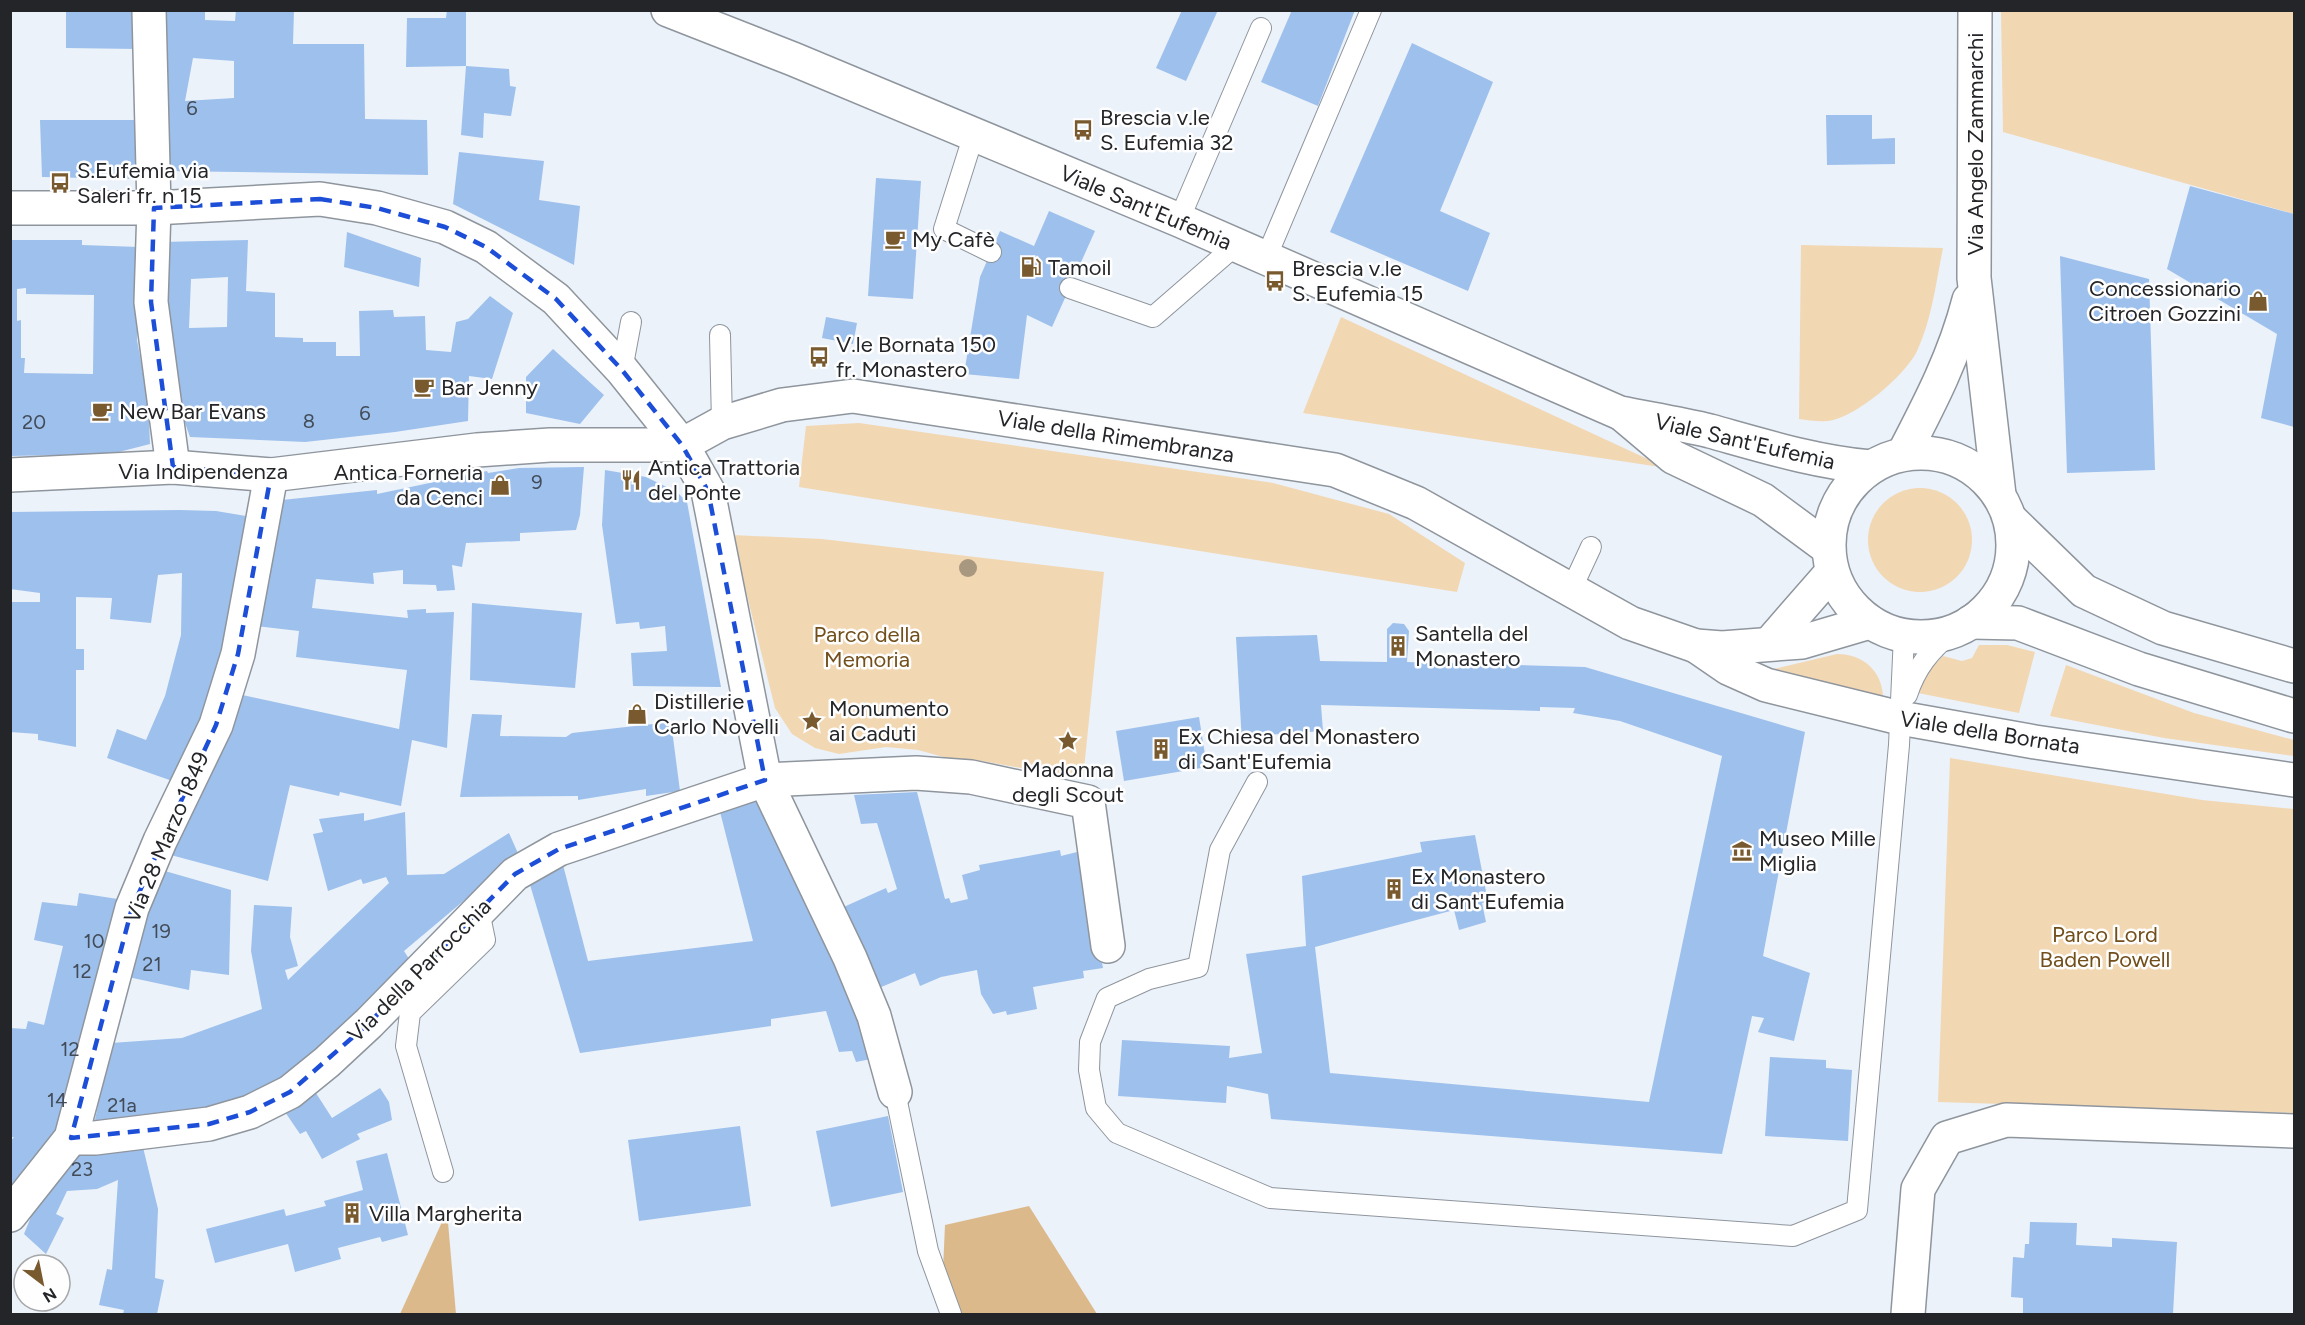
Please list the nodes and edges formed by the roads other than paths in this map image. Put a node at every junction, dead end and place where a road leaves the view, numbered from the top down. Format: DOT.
graph roads {
  1 [pos="149,10"];
  2 [pos="668,10"];
  3 [pos="1371,10"];
  4 [pos="1976,10"];
  5 [pos="1261,28"];
  6 [pos="974,134"];
  7 [pos="10,208"];
  8 [pos="154,208"];
  9 [pos="1179,220"];
  10 [pos="1236,245"];
  11 [pos="991,252"];
  12 [pos="1266,258"];
  13 [pos="1974,278"];
  14 [pos="1070,288"];
  15 [pos="631,322"];
  16 [pos="720,335"];
  17 [pos="622,370"];
  18 [pos="1620,413"];
  19 [pos="722,423"];
  20 [pos="682,446"];
  21 [pos="1904,453"];
  22 [pos="173,467"];
  23 [pos="1871,467"];
  24 [pos="10,475"];
  25 [pos="271,476"];
  26 [pos="2005,507"];
  27 [pos="1591,547"];
  28 [pos="1830,560"];
  29 [pos="1536,569"];
  30 [pos="1571,590"];
  31 [pos="1870,622"];
  32 [pos="1962,627"];
  33 [pos="1904,635"];
  34 [pos="1771,642"];
  35 [pos="1696,646"];
  36 [pos="2295,666"];
  37 [pos="2295,717"];
  38 [pos="1900,718"];
  39 [pos="765,780"];
  40 [pos="2295,780"];
  41 [pos="1257,782"];
  42 [pos="479,911"];
  43 [pos="1108,946"];
  44 [pos="895,1092"];
  45 [pos="2295,1131"];
  46 [pos="71,1138"];
  47 [pos="443,1172"];
  48 [pos="10,1215"];
  49 [pos="951,1314"];
  50 [pos="1908,1314"];
  1 -- 8 [label="street"];
  2 -- 6 [label="street, Viale Sant'Eufemia"];
  3 -- 12 [label="lane"];
  4 -- 13 [label="street, Via Angelo Zammarchi"];
  5 -- 9 [label="lane"];
  6 -- 9 [label="street, Viale Sant'Eufemia"];
  6 -- 11 [label="lane"];
  7 -- 8 [label="street"];
  8 -- 17 [label="street"];
  8 -- 22 [label="street"];
  9 -- 10 [label="street, Viale Sant'Eufemia"];
  10 -- 12 [label="street, Viale Sant'Eufemia"];
  10 -- 14 [label="lane"];
  12 -- 18 [label="street, Viale Sant'Eufemia"];
  13 -- 21 [label="street, Via Angelo Zammarchi"];
  13 -- 26 [label="street, Via Angelo Zammarchi"];
  15 -- 17 [label="lane"];
  16 -- 19 [label="lane"];
  17 -- 20 [label="street"];
  18 -- 23 [label="street, Viale Sant'Eufemia"];
  18 -- 28 [label="street, Viale Sant'Eufemia"];
  19 -- 20 [label="street, Viale della Rimembranza"];
  19 -- 29 [label="street, Viale della Rimembranza"];
  20 -- 25 [label="street, Via Indipendenza"];
  20 -- 39 [label="street"];
  21 -- 23 [label="street"];
  21 -- 26 [label="street"];
  22 -- 24 [label="street, Via Indipendenza"];
  22 -- 25 [label="street, Via Indipendenza"];
  23 -- 28 [label="street"];
  25 -- 46 [label="street, Via 28 Marzo 1849"];
  26 -- 32 [label="street"];
  26 -- 36 [label="street"];
  27 -- 30 [label="lane"];
  28 -- 31 [label="street"];
  28 -- 34 [label="street"];
  29 -- 30 [label="street, Viale della Bornata"];
  30 -- 35 [label="street, Viale della Bornata"];
  31 -- 33 [label="street"];
  31 -- 34 [label="street, Viale della Bornata"];
  32 -- 33 [label="street"];
  32 -- 37 [label="street"];
  32 -- 38 [label="lane"];
  33 -- 38 [label="lane"];
  34 -- 35 [label="street, Viale della Bornata"];
  35 -- 38 [label="street, Viale della Bornata"];
  38 -- 40 [label="street, Viale della Bornata"];
  38 -- 41 [label="lane"];
  39 -- 42 [label="street, Via della Parrocchia"];
  39 -- 43 [label="street, Via della Parrocchia"];
  39 -- 44 [label="street"];
  42 -- 46 [label="street, Via della Parrocchia"];
  42 -- 47 [label="lane"];
  44 -- 49 [label="lane"];
  45 -- 50 [label="street"];
  46 -- 48 [label="street, Via 28 Marzo 1849"];
}
